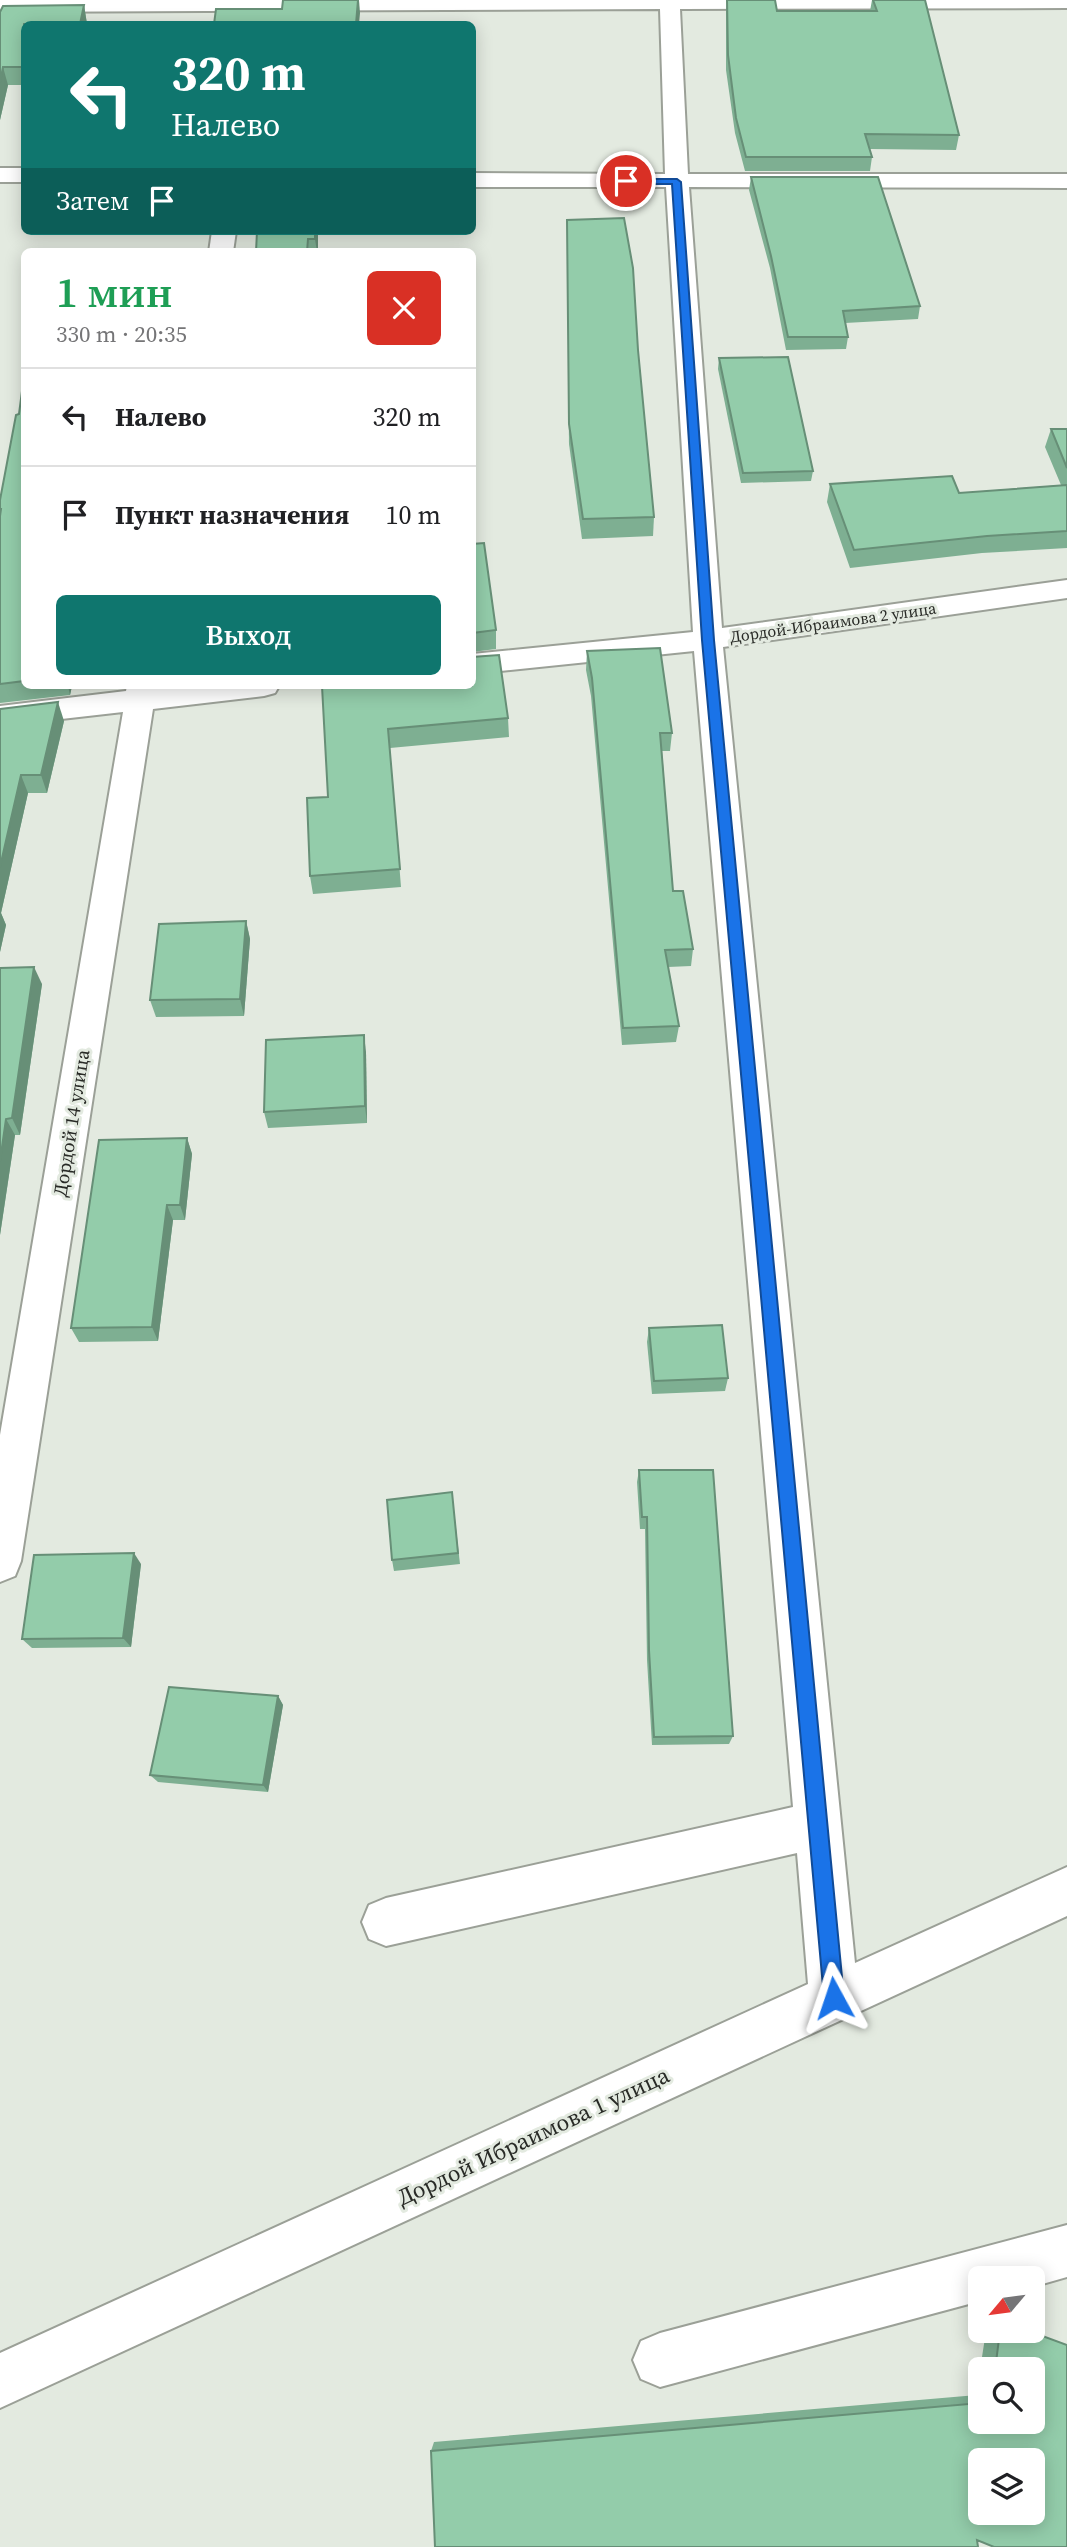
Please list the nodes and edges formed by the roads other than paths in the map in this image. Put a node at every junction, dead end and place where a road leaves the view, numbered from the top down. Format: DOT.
graph roads {
  1 [pos="1067,2"];
  2 [pos="670,5"];
  3 [pos="0,6"];
  4 [pos="0,175"];
  5 [pos="21,175"];
  6 [pos="476,180"];
  7 [pos="1067,181"];
  8 [pos="677,182"];
  9 [pos="1067,589"];
  10 [pos="708,640"];
  11 [pos="476,664"];
  12 [pos="202,689"];
  13 [pos="141,692"];
  14 [pos="0,716"];
  15 [pos="0,1561"];
  16 [pos="818,1825"];
  17 [pos="1067,1891"];
  18 [pos="386,1922"];
  19 [pos="834,1998"];
  20 [pos="1067,2251"];
  21 [pos="660,2360"];
  22 [pos="0,2381"];
  1 -- 2 [label="street"];
  2 -- 3 [label="street"];
  2 -- 8 [label="street"];
  4 -- 5 [label="street"];
  6 -- 8 [label="street"];
  7 -- 8 [label="street"];
  8 -- 10 [label="street"];
  9 -- 10 [label="street, Дордой-Ибраимова 2 улица"];
  10 -- 11 [label="street, Дордой-Ибраимова 2 улица"];
  10 -- 16 [label="street"];
  12 -- 13 [label="street"];
  13 -- 14 [label="street"];
  13 -- 15 [label="street, Дордой 14 улица"];
  16 -- 18 [label="street"];
  16 -- 19 [label="street"];
  17 -- 19 [label="street, Дордой Ибраимова 1 улица"];
  19 -- 22 [label="street, Дордой Ибраимова 1 улица"];
  20 -- 21 [label="street"];
}
